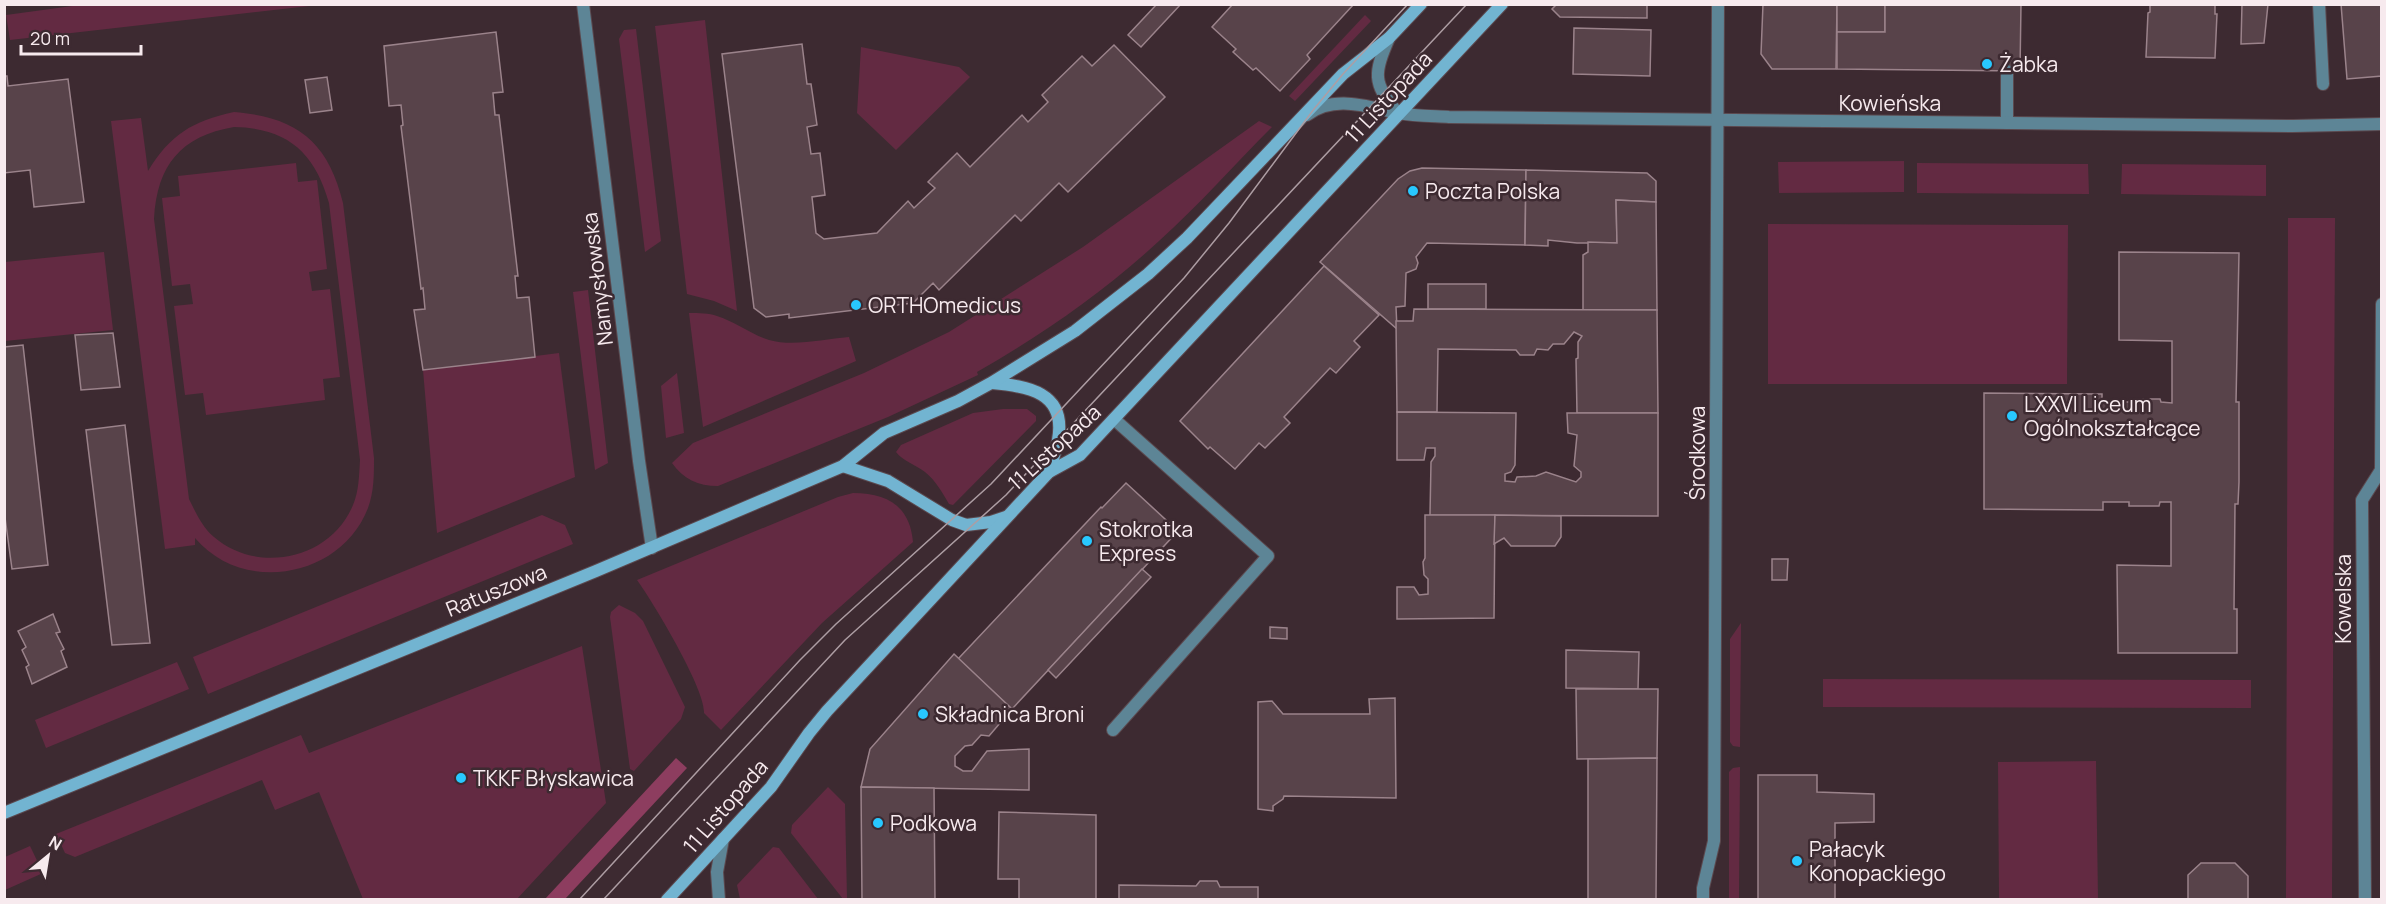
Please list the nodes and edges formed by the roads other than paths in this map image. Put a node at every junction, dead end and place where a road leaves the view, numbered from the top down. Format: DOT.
graph roads {
  1 [pos="583,4"];
  2 [pos="1421,4"];
  3 [pos="1502,4"];
  4 [pos="1718,4"];
  5 [pos="2319,4"];
  6 [pos="1389,38"];
  7 [pos="2007,71"];
  8 [pos="2323,84"];
  9 [pos="1398,113"];
  10 [pos="1718,120"];
  11 [pos="1297,122"];
  12 [pos="2007,123"];
  13 [pos="2382,124"];
  14 [pos="2382,304"];
  15 [pos="991,383"];
  16 [pos="1114,419"];
  17 [pos="843,466"];
  18 [pos="1049,472"];
  19 [pos="1008,516"];
  20 [pos="652,548"];
  21 [pos="1113,730"];
  22 [pos="4,813"];
  23 [pos="723,840"];
  24 [pos="667,900"];
  25 [pos="719,900"];
  26 [pos="1703,900"];
  27 [pos="2365,900"];
  1 -- 20 [label="street, Namysłowska"];
  2 -- 6 [label="street, 11 Listopada"];
  3 -- 9 [label="street, 11 Listopada"];
  4 -- 10 [label="street, Środkowa"];
  5 -- 8 [label="street"];
  6 -- 9 [label="street"];
  6 -- 11 [label="street, 11 Listopada"];
  7 -- 12 [label="street"];
  9 -- 10 [label="street, Kowieńska"];
  9 -- 11 [label="street, Kowieńska"];
  9 -- 16 [label="street, 11 Listopada"];
  10 -- 12 [label="street, Kowieńska"];
  10 -- 26 [label="street, Środkowa"];
  11 -- 15 [label="street, 11 Listopada"];
  12 -- 13 [label="street, Kowieńska"];
  14 -- 27 [label="street, Kowelska"];
  15 -- 17 [label="street, Ratuszowa"];
  15 -- 18 [label="street"];
  16 -- 18 [label="street, 11 Listopada"];
  16 -- 21 [label="street"];
  17 -- 19 [label="street"];
  17 -- 20 [label="street, Ratuszowa"];
  18 -- 19 [label="street, 11 Listopada"];
  19 -- 23 [label="street, 11 Listopada"];
  20 -- 22 [label="street, Ratuszowa"];
  23 -- 24 [label="street, 11 Listopada"];
  23 -- 25 [label="street"];
}
